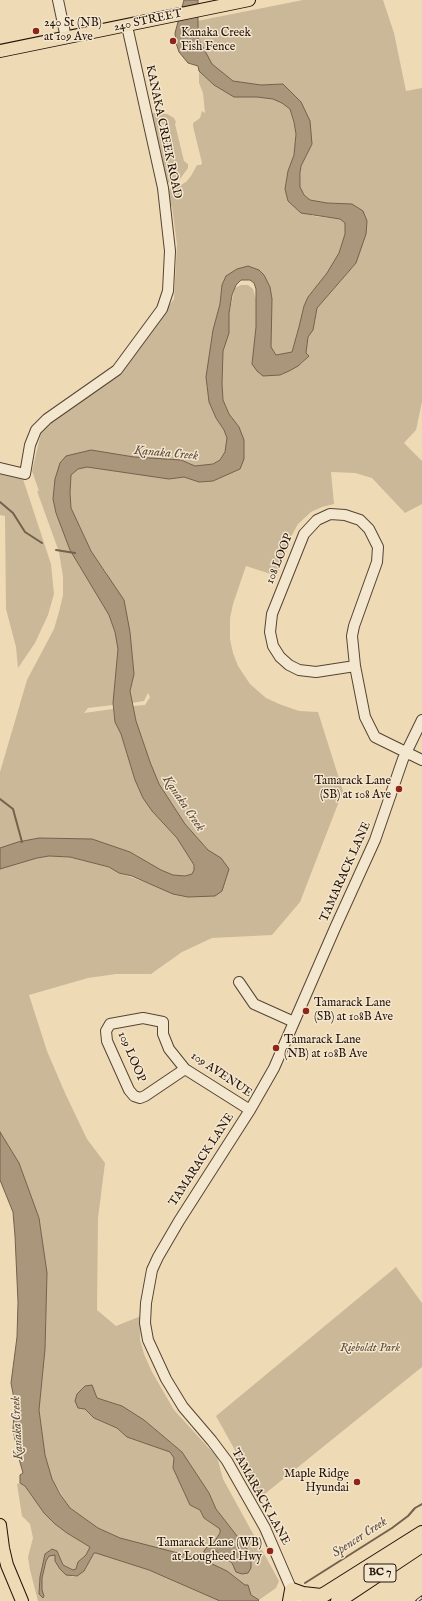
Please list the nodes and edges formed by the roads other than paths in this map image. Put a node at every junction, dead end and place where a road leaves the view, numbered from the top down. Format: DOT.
graph roads {
  1 [pos="58,0"];
  2 [pos="249,0"];
  3 [pos="127,26"];
  4 [pos="66,38"];
  5 [pos="0,51"];
  6 [pos="0,468"];
  7 [pos="355,666"];
  8 [pos="422,720"];
  9 [pos="405,752"];
  10 [pos="422,760"];
  11 [pos="239,982"];
  12 [pos="165,1021"];
  13 [pos="294,1022"];
  14 [pos="185,1069"];
  15 [pos="250,1110"];
  16 [pos="0,1525"];
  17 [pos="422,1533"];
  18 [pos="422,1545"];
  19 [pos="294,1597"];
  20 [pos="318,1599"];
  21 [pos="22,1601"];
  22 [pos="338,1601"];
  1 -- 4 [label="street"];
  2 -- 3 [label="main road, 240 STREET"];
  3 -- 4 [label="main road, 240 STREET"];
  3 -- 6 [label="street, KANAKA CREEK ROAD"];
  4 -- 5 [label="main road, 240 STREET"];
  7 -- 7 [label="street, 108 LOOP"];
  7 -- 9 [label="street, 108 LOOP"];
  8 -- 9 [label="street, TAMARACK LANE"];
  9 -- 10 [label="street, 108 LOOP"];
  9 -- 13 [label="street, TAMARACK LANE"];
  11 -- 13 [label="street"];
  12 -- 14 [label="street, 109 AVENUE"];
  12 -- 14 [label="street, 109 LOOP"];
  13 -- 15 [label="street, TAMARACK LANE"];
  14 -- 15 [label="street, 109 AVENUE"];
  15 -- 19 [label="street, TAMARACK LANE"];
  16 -- 21 [label="main road"];
  17 -- 20 [label="highway, BC 7"];
  18 -- 22 [label="highway, BC 7"];
  19 -- 20 [label="highway"];
}
